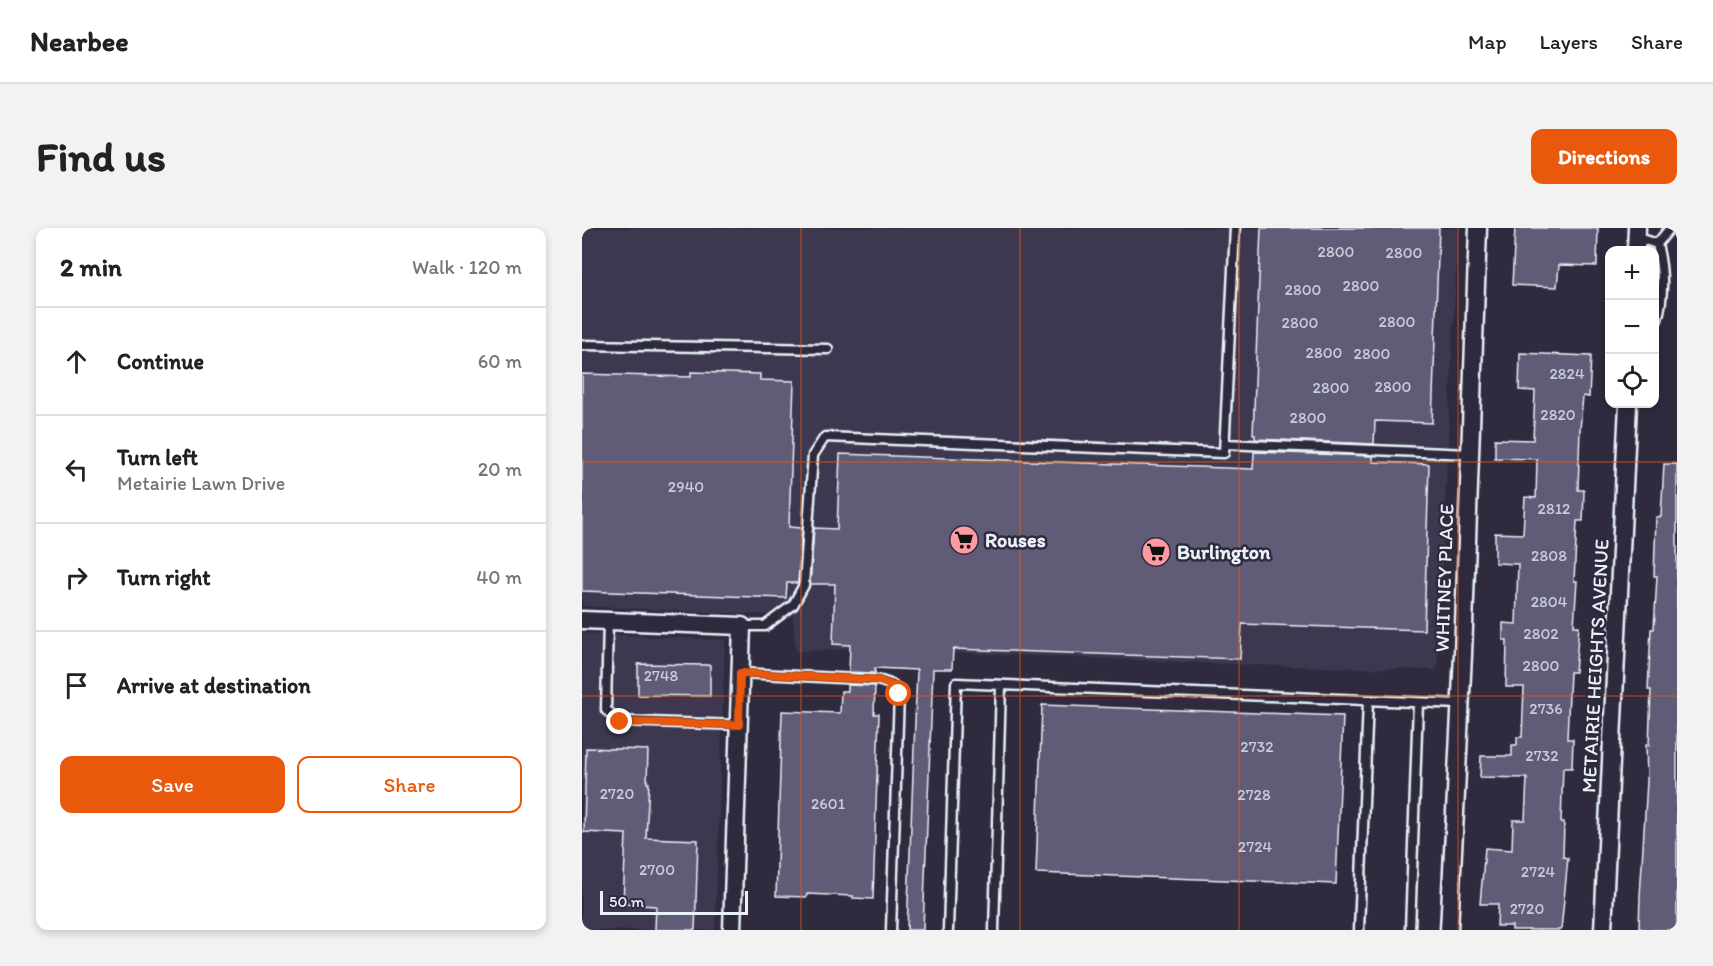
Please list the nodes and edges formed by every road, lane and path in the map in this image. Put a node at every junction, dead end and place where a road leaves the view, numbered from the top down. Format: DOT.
graph roads {
  1 [pos="1234,228"];
  2 [pos="1478,228"];
  3 [pos="1670,228"];
  4 [pos="1636,238"];
  5 [pos="1657,244"];
  6 [pos="1659,312"];
  7 [pos="582,345"];
  8 [pos="828,349"];
  9 [pos="1628,408"];
  10 [pos="1225,444"];
  11 [pos="1470,454"];
  12 [pos="582,620"];
  13 [pos="608,621"];
  14 [pos="742,626"];
  15 [pos="740,673"];
  16 [pos="1001,686"];
  17 [pos="1368,701"];
  18 [pos="1418,703"];
  19 [pos="1460,704"];
  20 [pos="739,725"];
  21 [pos="732,930"];
  22 [pos="891,930"];
  23 [pos="948,930"];
  24 [pos="994,930"];
  25 [pos="1359,930"];
  26 [pos="1410,930"];
  27 [pos="1449,930"];
  28 [pos="1603,930"];
  1 -- 10 [label="lane"];
  2 -- 11 [label="street, WHITNEY PLACE"];
  3 -- 5 [label="lane"];
  4 -- 5 [label="lane"];
  5 -- 6 [label="lane"];
  7 -- 8 [label="lane"];
  9 -- 28 [label="street, METAIRIE HEIGHTS AVENUE"];
  10 -- 11 [label="lane"];
  10 -- 14 [label="lane"];
  11 -- 19 [label="street, WHITNEY PLACE"];
  12 -- 13 [label="street"];
  13 -- 14 [label="street"];
  13 -- 20 [label="lane"];
  14 -- 15 [label="street"];
  15 -- 20 [label="street"];
  15 -- 22 [label="lane"];
  16 -- 17 [label="lane"];
  16 -- 23 [label="lane"];
  16 -- 24 [label="lane"];
  17 -- 18 [label="lane"];
  17 -- 25 [label="lane"];
  18 -- 19 [label="lane"];
  18 -- 26 [label="lane"];
  19 -- 27 [label="street, WHITNEY PLACE"];
  20 -- 21 [label="street"];
}
